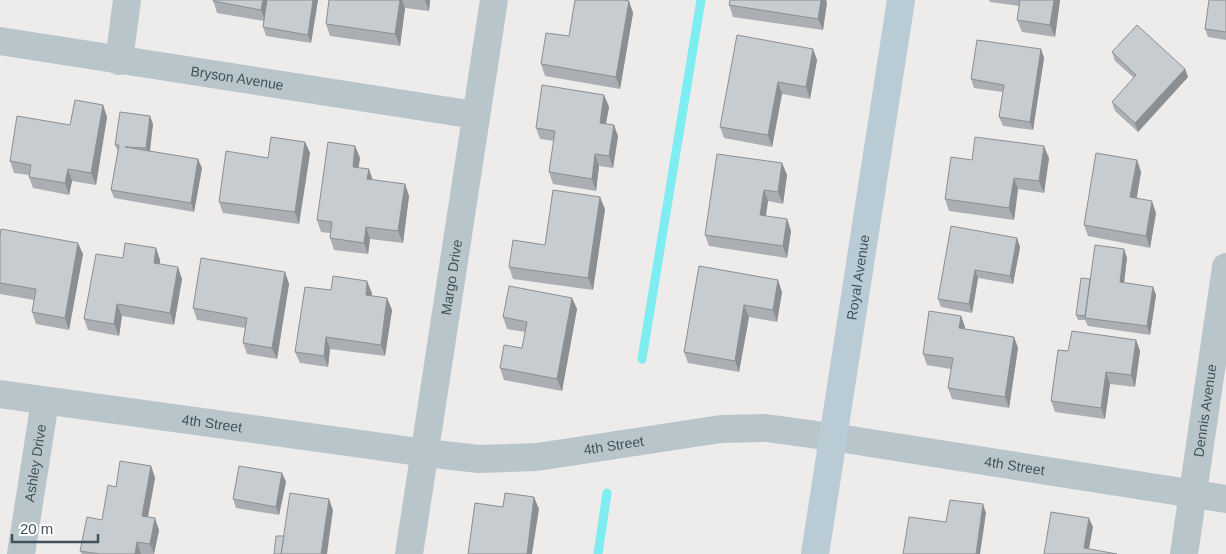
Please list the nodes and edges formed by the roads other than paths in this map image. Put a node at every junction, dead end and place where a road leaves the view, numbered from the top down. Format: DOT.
graph roads {
  1 [pos="127,0"];
  2 [pos="494,0"];
  3 [pos="901,0"];
  4 [pos="0,41"];
  5 [pos="119,60"];
  6 [pos="476,115"];
  7 [pos="1226,267"];
  8 [pos="0,394"];
  9 [pos="45,401"];
  10 [pos="832,437"];
  11 [pos="426,453"];
  12 [pos="1194,495"];
  13 [pos="1226,500"];
  14 [pos="21,554"];
  15 [pos="409,554"];
  16 [pos="815,554"];
  17 [pos="1184,554"];
  1 -- 5 [label="street"];
  2 -- 6 [label="street, Margo Drive"];
  3 -- 10 [label="main road, Royal Avenue"];
  4 -- 5 [label="street, Bryson Avenue"];
  5 -- 6 [label="street, Bryson Avenue"];
  6 -- 11 [label="street, Margo Drive"];
  7 -- 12 [label="street, Dennis Avenue"];
  8 -- 9 [label="street, 4th Street"];
  9 -- 11 [label="street, 4th Street"];
  9 -- 14 [label="street, Ashley Drive"];
  10 -- 11 [label="street, 4th Street"];
  10 -- 12 [label="street, 4th Street"];
  10 -- 16 [label="main road, Royal Avenue"];
  11 -- 15 [label="street, Margo Drive"];
  12 -- 13 [label="street, 4th Street"];
  12 -- 17 [label="street, Dennis Avenue"];
}
